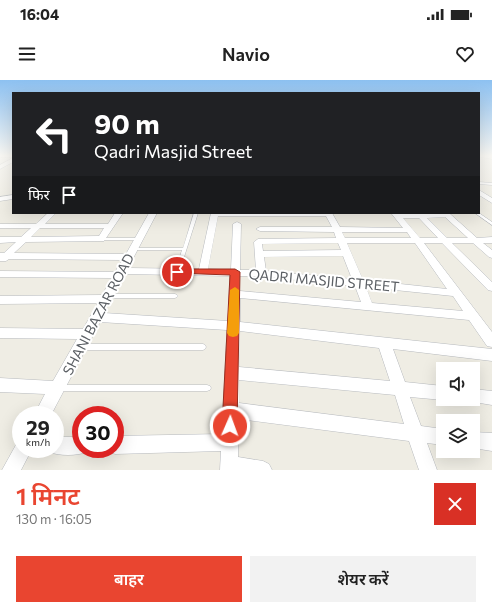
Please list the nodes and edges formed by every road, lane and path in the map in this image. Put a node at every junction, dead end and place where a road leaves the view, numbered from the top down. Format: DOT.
graph roads {
  1 [pos="480,183"];
  2 [pos="492,184"];
  3 [pos="480,193"];
  4 [pos="12,197"];
  5 [pos="0,199"];
  6 [pos="492,201"];
  7 [pos="51,214"];
  8 [pos="118,214"];
  9 [pos="152,214"];
  10 [pos="196,214"];
  11 [pos="215,214"];
  12 [pos="328,214"];
  13 [pos="396,214"];
  14 [pos="419,214"];
  15 [pos="446,214"];
  16 [pos="478,214"];
  17 [pos="237,224"];
  18 [pos="492,224"];
  19 [pos="0,226"];
  20 [pos="110,226"];
  21 [pos="36,227"];
  22 [pos="260,229"];
  23 [pos="337,229"];
  24 [pos="409,230"];
  25 [pos="101,239"];
  26 [pos="0,240"];
  27 [pos="22,240"];
  28 [pos="342,240"];
  29 [pos="445,240"];
  30 [pos="476,240"];
  31 [pos="492,240"];
  32 [pos="418,241"];
  33 [pos="133,248"];
  34 [pos="184,249"];
  35 [pos="347,253"];
  36 [pos="259,254"];
  37 [pos="492,255"];
  38 [pos="2,258"];
  39 [pos="177,272"];
  40 [pos="202,272"];
  41 [pos="235,272"];
  42 [pos="120,273"];
  43 [pos="0,274"];
  44 [pos="261,274"];
  45 [pos="359,282"];
  46 [pos="492,288"];
  47 [pos="455,292"];
  48 [pos="234,294"];
  49 [pos="175,296"];
  50 [pos="107,298"];
  51 [pos="0,300"];
  52 [pos="368,306"];
  53 [pos="472,316"];
  54 [pos="96,317"];
  55 [pos="233,326"];
  56 [pos="0,333"];
  57 [pos="87,334"];
  58 [pos="492,342"];
  59 [pos="384,343"];
  60 [pos="80,347"];
  61 [pos="204,347"];
  62 [pos="492,355"];
  63 [pos="232,373"];
  64 [pos="0,385"];
  65 [pos="58,388"];
  66 [pos="207,388"];
  67 [pos="399,389"];
  68 [pos="436,392"];
  69 [pos="480,397"];
  70 [pos="492,398"];
  71 [pos="47,406"];
  72 [pos="230,410"];
  73 [pos="415,434"];
  74 [pos="436,436"];
  75 [pos="480,441"];
  76 [pos="229,442"];
  77 [pos="492,442"];
  78 [pos="124,445"];
  79 [pos="18,458"];
  80 [pos="229,468"];
  81 [pos="11,470"];
  82 [pos="263,470"];
  83 [pos="428,470"];
  1 -- 2 [label="lane"];
  3 -- 6 [label="street"];
  4 -- 5 [label="street"];
  7 -- 21 [label="street"];
  8 -- 20 [label="street"];
  9 -- 33 [label="street, SHANI BAZAR ROAD"];
  10 -- 34 [label="lane"];
  11 -- 40 [label="street"];
  12 -- 23 [label="street"];
  13 -- 14 [label="street"];
  13 -- 24 [label="street"];
  14 -- 15 [label="street"];
  14 -- 29 [label="street"];
  15 -- 30 [label="street"];
  16 -- 18 [label="lane"];
  17 -- 41 [label="street"];
  19 -- 21 [label="street"];
  20 -- 21 [label="street"];
  20 -- 25 [label="street"];
  21 -- 27 [label="street"];
  22 -- 23 [label="street"];
  23 -- 24 [label="street"];
  23 -- 28 [label="street"];
  24 -- 32 [label="street"];
  25 -- 27 [label="street"];
  25 -- 33 [label="lane"];
  26 -- 27 [label="street"];
  27 -- 38 [label="street"];
  28 -- 32 [label="street"];
  28 -- 35 [label="street"];
  28 -- 36 [label="street"];
  29 -- 30 [label="street"];
  29 -- 32 [label="street"];
  29 -- 46 [label="street"];
  30 -- 31 [label="street"];
  30 -- 37 [label="street"];
  32 -- 47 [label="street"];
  33 -- 34 [label="lane"];
  33 -- 38 [label="street"];
  33 -- 42 [label="street, SHANI BAZAR ROAD"];
  34 -- 39 [label="lane"];
  35 -- 36 [label="street"];
  35 -- 45 [label="street"];
  36 -- 44 [label="street"];
  39 -- 40 [label="street, QADRI MASJID STREET"];
  39 -- 42 [label="street, QADRI MASJID STREET"];
  40 -- 41 [label="street, QADRI MASJID STREET"];
  41 -- 44 [label="street, QADRI MASJID STREET"];
  41 -- 48 [label="street"];
  42 -- 43 [label="street, QADRI MASJID STREET"];
  42 -- 50 [label="street, SHANI BAZAR ROAD"];
  44 -- 45 [label="street, QADRI MASJID STREET"];
  45 -- 47 [label="street, QADRI MASJID STREET"];
  45 -- 52 [label="street"];
  47 -- 53 [label="street"];
  48 -- 52 [label="street"];
  48 -- 55 [label="street"];
  49 -- 50 [label="lane"];
  50 -- 51 [label="street"];
  50 -- 54 [label="street, SHANI BAZAR ROAD"];
  52 -- 53 [label="street"];
  53 -- 58 [label="street"];
  54 -- 55 [label="street"];
  54 -- 57 [label="street, SHANI BAZAR ROAD"];
  55 -- 59 [label="street"];
  55 -- 63 [label="street"];
  56 -- 57 [label="street"];
  57 -- 60 [label="street, SHANI BAZAR ROAD"];
  59 -- 62 [label="street"];
  59 -- 67 [label="street"];
  60 -- 61 [label="lane"];
  60 -- 65 [label="street, SHANI BAZAR ROAD"];
  63 -- 67 [label="street"];
  63 -- 72 [label="street"];
  64 -- 65 [label="street"];
  65 -- 66 [label="lane"];
  65 -- 71 [label="street, SHANI BAZAR ROAD"];
  67 -- 68 [label="street"];
  67 -- 73 [label="street"];
  69 -- 70 [label="street"];
  72 -- 73 [label="street"];
  72 -- 76 [label="street"];
  73 -- 74 [label="street"];
  73 -- 83 [label="street"];
  75 -- 77 [label="street"];
  76 -- 78 [label="street"];
  76 -- 80 [label="street"];
  79 -- 81 [label="street"];
  80 -- 82 [label="street"];
}
